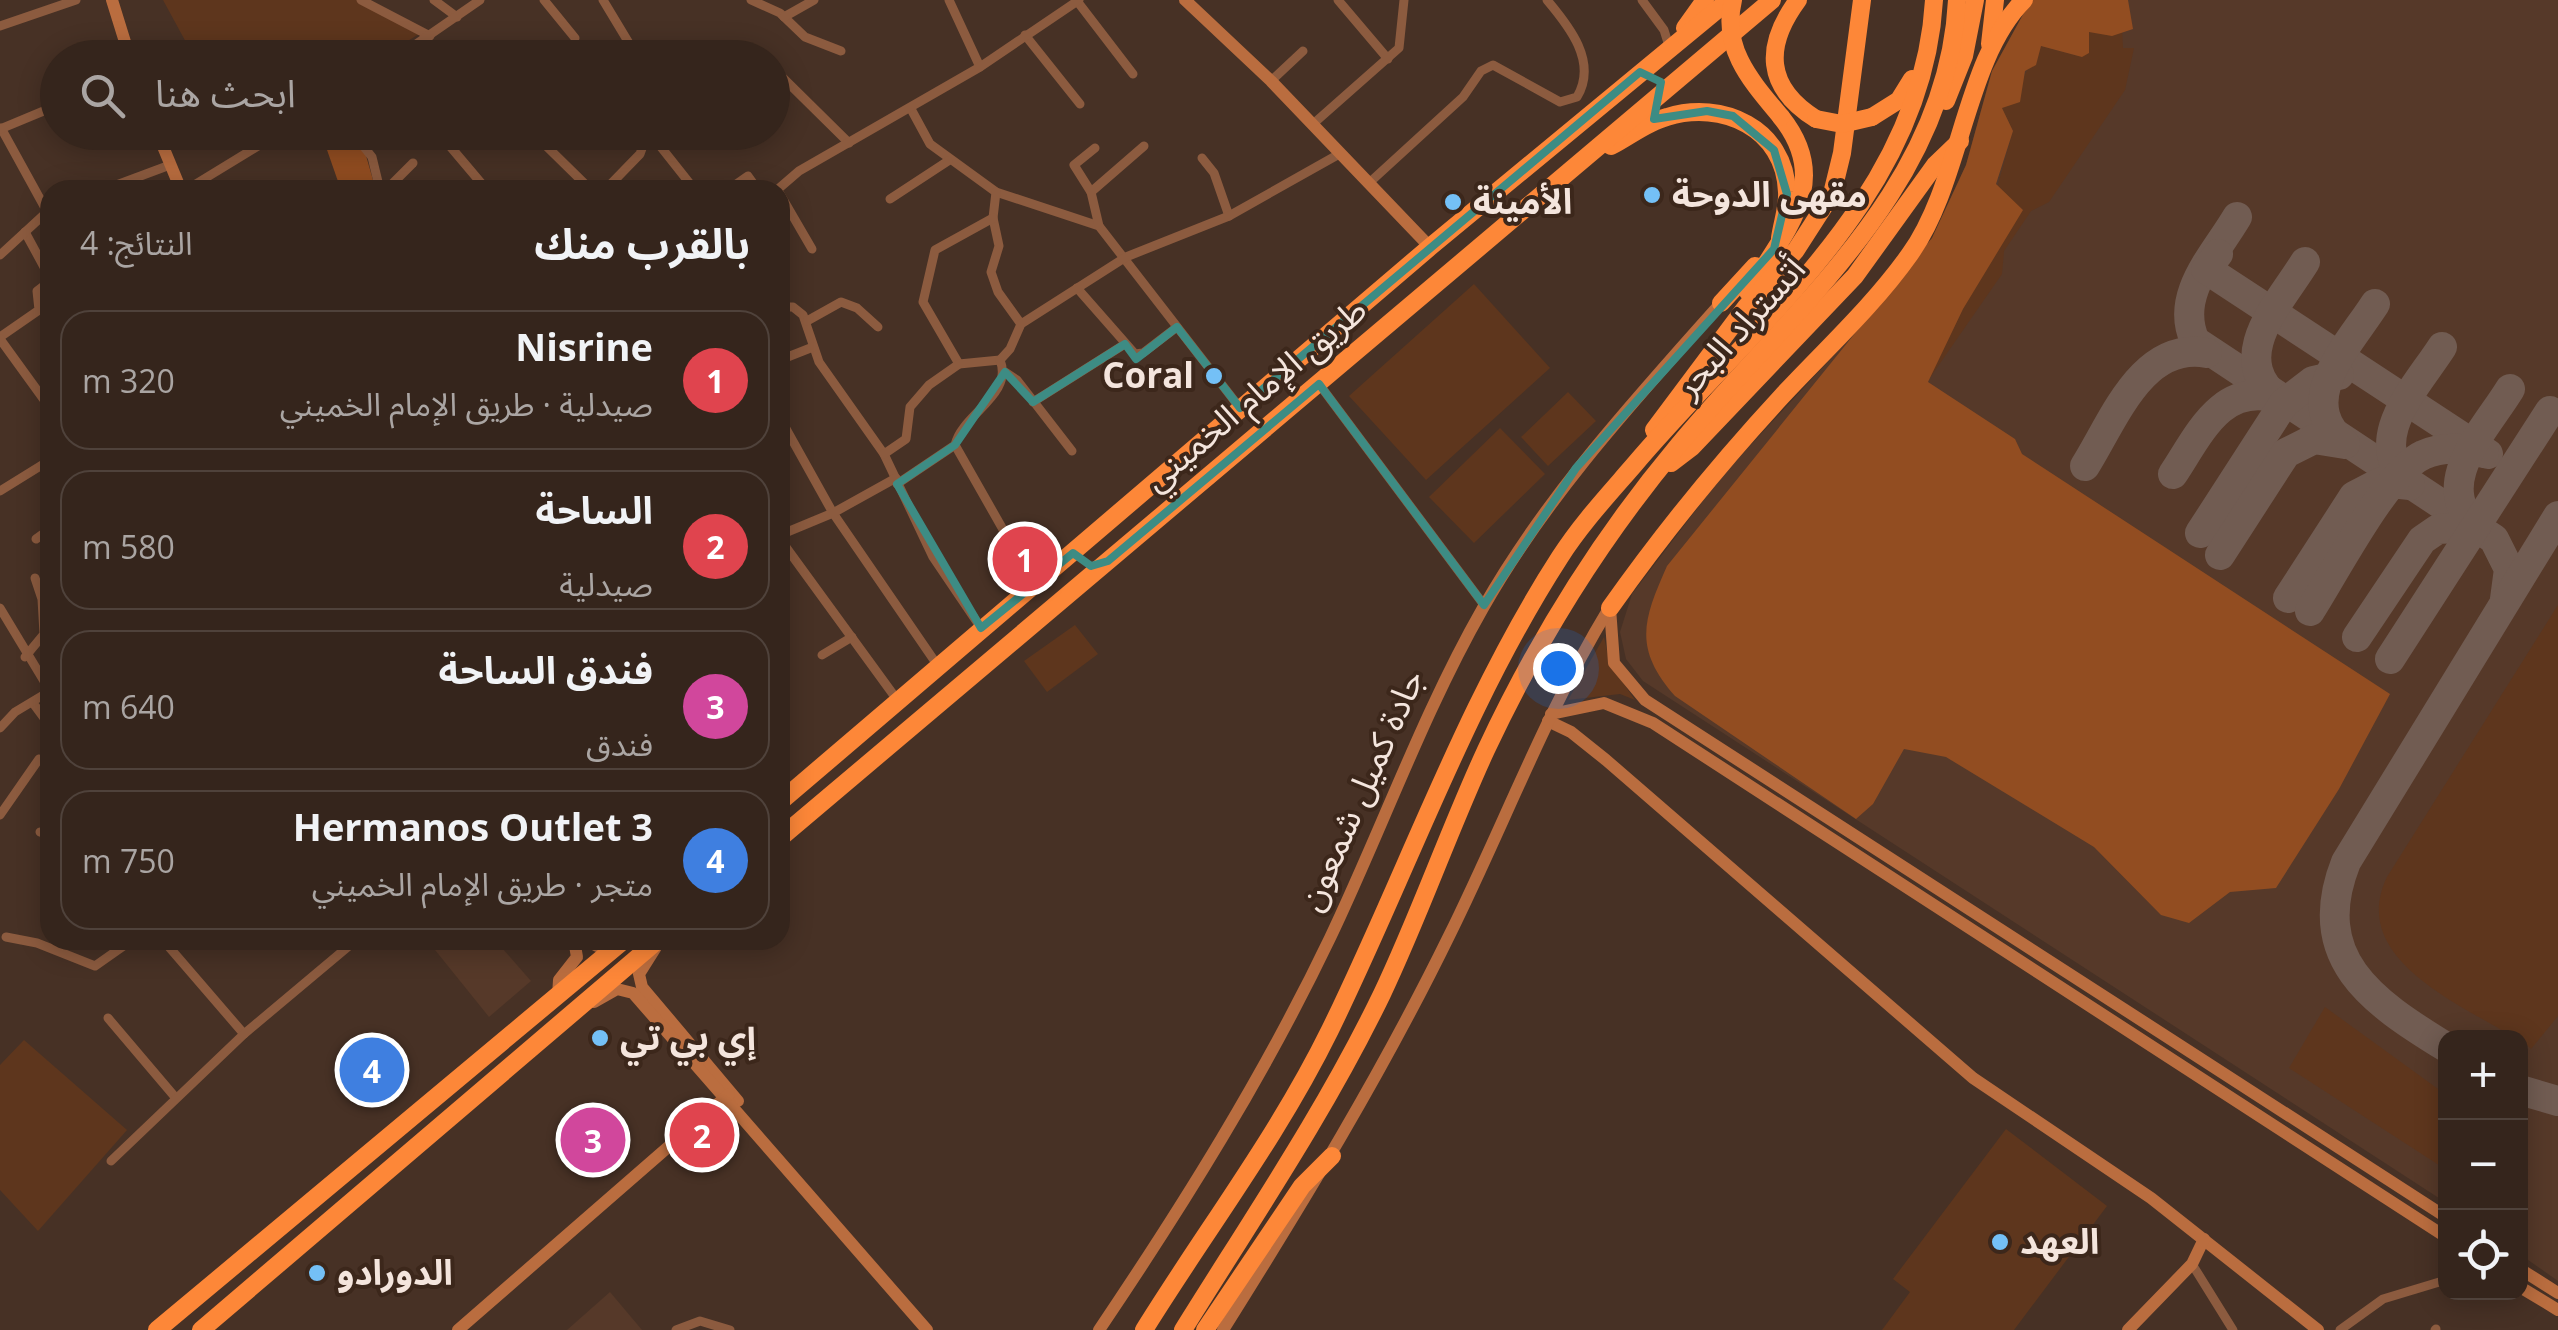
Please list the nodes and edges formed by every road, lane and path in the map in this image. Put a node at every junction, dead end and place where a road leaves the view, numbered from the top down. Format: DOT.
graph roads {
  1 [pos="76,0"];
  2 [pos="112,0"];
  3 [pos="361,0"];
  4 [pos="434,0"];
  5 [pos="480,0"];
  6 [pos="544,0"];
  7 [pos="603,0"];
  8 [pos="751,0"];
  9 [pos="814,0"];
  10 [pos="948,0"];
  11 [pos="1185,0"];
  12 [pos="1338,0"];
  13 [pos="1404,0"];
  14 [pos="1548,0"];
  15 [pos="1642,0"];
  16 [pos="1695,0"];
  17 [pos="1705,0"];
  18 [pos="1731,0"];
  19 [pos="1772,0"];
  20 [pos="1798,0"];
  21 [pos="1862,0"];
  22 [pos="1926,0"];
  23 [pos="1934,0"];
  24 [pos="1957,0"];
  25 [pos="1975,0"];
  26 [pos="1995,0"];
  27 [pos="2024,0"];
  28 [pos="1078,1"];
  29 [pos="784,16"];
  30 [pos="457,17"];
  31 [pos="0,26"];
  32 [pos="1026,35"];
  33 [pos="430,36"];
  34 [pos="575,38"];
  35 [pos="124,40"];
  36 [pos="424,40"];
  37 [pos="627,40"];
  38 [pos="1671,48"];
  39 [pos="841,51"];
  40 [pos="1303,51"];
  41 [pos="1388,59"];
  42 [pos="1986,64"];
  43 [pos="980,67"];
  44 [pos="1640,72"];
  45 [pos="1132,74"];
  46 [pos="1271,82"];
  47 [pos="790,85"];
  48 [pos="1659,94"];
  49 [pos="1080,104"];
  50 [pos="911,109"];
  51 [pos="40,112"];
  52 [pos="1313,124"];
  53 [pos="0,128"];
  54 [pos="1960,141"];
  55 [pos="849,142"];
  56 [pos="1144,146"];
  57 [pos="1095,148"];
  58 [pos="164,150"];
  59 [pos="251,150"];
  60 [pos="366,150"];
  61 [pos="453,150"];
  62 [pos="551,150"];
  63 [pos="641,150"];
  64 [pos="663,150"];
  65 [pos="1341,152"];
  66 [pos="1592,152"];
  67 [pos="1202,158"];
  68 [pos="948,161"];
  69 [pos="413,163"];
  70 [pos="170,166"];
  71 [pos="131,180"];
  72 [pos="178,180"];
  73 [pos="201,180"];
  74 [pos="380,180"];
  75 [pos="394,180"];
  76 [pos="479,180"];
  77 [pos="582,180"];
  78 [pos="615,180"];
  79 [pos="687,180"];
  80 [pos="790,180"];
  81 [pos="1369,183"];
  82 [pos="996,192"];
  83 [pos="1091,192"];
  84 [pos="40,197"];
  85 [pos="890,199"];
  86 [pos="1888,200"];
  87 [pos="790,211"];
  88 [pos="1229,216"];
  89 [pos="993,218"];
  90 [pos="40,220"];
  91 [pos="1099,226"];
  92 [pos="25,232"];
  93 [pos="1777,243"];
  94 [pos="1430,247"];
  95 [pos="812,249"];
  96 [pos="0,255"];
  97 [pos="1126,257"];
  98 [pos="40,261"];
  99 [pos="1078,288"];
  100 [pos="40,289"];
  101 [pos="1721,304"];
  102 [pos="790,307"];
  103 [pos="1746,307"];
  104 [pos="806,321"];
  105 [pos="1021,324"];
  106 [pos="878,327"];
  107 [pos="1177,327"];
  108 [pos="2,341"];
  109 [pos="1124,344"];
  110 [pos="813,346"];
  111 [pos="790,356"];
  112 [pos="0,358"];
  113 [pos="1000,360"];
  114 [pos="959,364"];
  115 [pos="1004,372"];
  116 [pos="1318,384"];
  117 [pos="40,387"];
  118 [pos="1033,402"];
  119 [pos="1240,408"];
  120 [pos="790,436"];
  121 [pos="954,445"];
  122 [pos="1072,451"];
  123 [pos="884,454"];
  124 [pos="1637,461"];
  125 [pos="40,466"];
  126 [pos="1654,474"];
  127 [pos="896,481"];
  128 [pos="0,491"];
  129 [pos="833,513"];
  130 [pos="790,532"];
  131 [pos="40,536"];
  132 [pos="36,538"];
  133 [pos="1089,539"];
  134 [pos="790,551"];
  135 [pos="1108,561"];
  136 [pos="35,578"];
  137 [pos="1039,580"];
  138 [pos="40,593"];
  139 [pos="1064,600"];
  140 [pos="1484,605"];
  141 [pos="0,608"];
  142 [pos="1610,608"];
  143 [pos="981,628"];
  144 [pos="852,637"];
  145 [pos="40,639"];
  146 [pos="822,655"];
  147 [pos="25,657"];
  148 [pos="938,666"];
  149 [pos="40,677"];
  150 [pos="40,697"];
  151 [pos="898,701"];
  152 [pos="33,702"];
  153 [pos="40,712"];
  154 [pos="1549,718"];
  155 [pos="0,728"];
  156 [pos="39,759"];
  157 [pos="790,786"];
  158 [pos="0,815"];
  159 [pos="790,830"];
  160 [pos="6,937"];
  161 [pos="40,947"];
  162 [pos="52,950"];
  163 [pos="69,950"];
  164 [pos="118,950"];
  165 [pos="172,950"];
  166 [pos="344,950"];
  167 [pos="578,950"];
  168 [pos="611,950"];
  169 [pos="646,950"];
  170 [pos="652,950"];
  171 [pos="70,955"];
  172 [pos="558,996"];
  173 [pos="574,1012"];
  174 [pos="108,1018"];
  175 [pos="244,1034"];
  176 [pos="728,1096"];
  177 [pos="176,1097"];
  178 [pos="1332,1156"];
  179 [pos="111,1161"];
  180 [pos="2438,1212"];
  181 [pos="2438,1232"];
  182 [pos="2204,1239"];
  183 [pos="2192,1264"];
  184 [pos="2528,1274"];
  185 [pos="2438,1282"];
  186 [pos="2528,1292"];
  187 [pos="2558,1293"];
  188 [pos="2558,1310"];
  189 [pos="172,1323"];
  190 [pos="157,1330"];
  191 [pos="201,1330"];
  192 [pos="458,1330"];
  193 [pos="676,1330"];
  194 [pos="730,1330"];
  195 [pos="926,1330"];
  196 [pos="936,1330"];
  197 [pos="1099,1330"];
  198 [pos="1144,1330"];
  199 [pos="1183,1330"];
  200 [pos="1205,1330"];
  201 [pos="1224,1330"];
  202 [pos="2128,1330"];
  203 [pos="2234,1330"];
  204 [pos="2318,1330"];
  205 [pos="2340,1330"];
  1 -- 31 [label="street"];
  2 -- 35 [label="street"];
  3 -- 33 [label="street"];
  4 -- 30 [label="street"];
  5 -- 30 [label="street"];
  6 -- 34 [label="street"];
  7 -- 37 [label="street"];
  8 -- 29 [label="street"];
  9 -- 29 [label="street"];
  10 -- 43 [label="street"];
  11 -- 46 [label="street"];
  12 -- 41 [label="street"];
  13 -- 41 [label="street"];
  14 -- 81 [label="street"];
  15 -- 38 [label="street"];
  16 -- 38 [label="highway"];
  17 -- 38 [label="highway"];
  18 -- 38 [label="highway, طريق الإمام الخميني"];
  18 -- 93 [label="highway, bridge"];
  19 -- 48 [label="highway, طريق الإمام الخميني"];
  20 -- 22 [label="highway, bridge"];
  21 -- 103 [label="highway"];
  23 -- 124 [label="highway, أتستراد البحر"];
  24 -- 86 [label="highway, أتستراد البحر"];
  25 -- 86 [label="highway"];
  26 -- 42 [label="highway"];
  27 -- 42 [label="highway"];
  28 -- 32 [label="street"];
  28 -- 45 [label="street"];
  29 -- 39 [label="street"];
  30 -- 33 [label="street"];
  32 -- 43 [label="street"];
  32 -- 49 [label="street"];
  33 -- 36 [label="street"];
  38 -- 44 [label="highway, طريق الإمام الخميني"];
  40 -- 46 [label="street"];
  41 -- 52 [label="street"];
  42 -- 54 [label="highway"];
  43 -- 50 [label="street"];
  44 -- 48 [label="highway"];
  44 -- 94 [label="highway, طريق الإمام الخميني"];
  46 -- 52 [label="street"];
  47 -- 55 [label="street"];
  48 -- 66 [label="highway, طريق الإمام الخميني"];
  50 -- 55 [label="street"];
  50 -- 68 [label="street"];
  51 -- 53 [label="street"];
  52 -- 65 [label="street"];
  53 -- 84 [label="street"];
  54 -- 126 [label="highway"];
  54 -- 142 [label="highway"];
  55 -- 80 [label="street"];
  56 -- 83 [label="street"];
  57 -- 83 [label="street"];
  58 -- 70 [label="street"];
  59 -- 73 [label="street"];
  60 -- 74 [label="street"];
  61 -- 76 [label="street"];
  62 -- 77 [label="street"];
  63 -- 78 [label="street"];
  64 -- 79 [label="street"];
  65 -- 81 [label="street"];
  65 -- 88 [label="street"];
  66 -- 93 [label="highway"];
  66 -- 116 [label="highway, طريق الإمام الخميني"];
  67 -- 88 [label="street"];
  68 -- 82 [label="street"];
  68 -- 85 [label="street"];
  69 -- 75 [label="street"];
  70 -- 71 [label="street"];
  70 -- 72 [label="street"];
  81 -- 94 [label="street"];
  82 -- 89 [label="street"];
  82 -- 91 [label="street"];
  83 -- 91 [label="street"];
  86 -- 126 [label="highway, أتستراد البحر"];
  87 -- 95 [label="street"];
  88 -- 97 [label="street"];
  89 -- 105 [label="street"];
  89 -- 114 [label="street"];
  90 -- 92 [label="street"];
  91 -- 97 [label="street"];
  92 -- 96 [label="street"];
  92 -- 98 [label="street"];
  93 -- 101 [label="highway"];
  93 -- 103 [label="highway"];
  94 -- 119 [label="highway, طريق الإمام الخميني"];
  97 -- 99 [label="street"];
  97 -- 107 [label="street"];
  99 -- 105 [label="street"];
  99 -- 109 [label="street"];
  100 -- 108 [label="street"];
  101 -- 140 [label="street, جادة كميل شمعون"];
  102 -- 104 [label="street"];
  103 -- 124 [label="highway"];
  104 -- 106 [label="street"];
  104 -- 110 [label="street"];
  105 -- 113 [label="street"];
  107 -- 109 [label="street"];
  107 -- 119 [label="street"];
  108 -- 112 [label="street"];
  108 -- 117 [label="street"];
  109 -- 118 [label="street"];
  110 -- 111 [label="street"];
  110 -- 123 [label="street"];
  113 -- 114 [label="street"];
  113 -- 115 [label="street"];
  114 -- 123 [label="street"];
  115 -- 118 [label="street"];
  115 -- 121 [label="street"];
  116 -- 135 [label="highway, طريق الإمام الخميني"];
  116 -- 140 [label="street"];
  118 -- 122 [label="street"];
  119 -- 133 [label="highway, طريق الإمام الخميني"];
  120 -- 129 [label="street"];
  121 -- 127 [label="street"];
  121 -- 137 [label="street"];
  123 -- 127 [label="street"];
  124 -- 198 [label="highway, جادة كميل شمعون"];
  125 -- 128 [label="street"];
  126 -- 199 [label="highway"];
  127 -- 129 [label="street"];
  127 -- 143 [label="street"];
  129 -- 130 [label="street"];
  129 -- 148 [label="street"];
  131 -- 132 [label="street"];
  133 -- 135 [label="highway"];
  133 -- 137 [label="highway, طريق الإمام الخميني"];
  134 -- 144 [label="street"];
  135 -- 139 [label="highway, طريق الإمام الخميني"];
  136 -- 138 [label="street"];
  137 -- 139 [label="highway"];
  137 -- 143 [label="highway, طريق الإمام الخميني"];
  139 -- 159 [label="highway, طريق الإمام الخميني"];
  140 -- 197 [label="street, جادة كميل شمعون"];
  141 -- 147 [label="street"];
  142 -- 154 [label="street"];
  142 -- 180 [label="street"];
  143 -- 148 [label="highway, طريق الإمام الخميني"];
  144 -- 146 [label="street"];
  144 -- 151 [label="street"];
  145 -- 147 [label="street"];
  147 -- 149 [label="street"];
  148 -- 151 [label="highway, طريق الإمام الخميني"];
  150 -- 152 [label="street"];
  151 -- 157 [label="highway, طريق الإمام الخميني"];
  152 -- 153 [label="street"];
  152 -- 155 [label="street"];
  154 -- 178 [label="street"];
  154 -- 181 [label="street"];
  154 -- 182 [label="street"];
  156 -- 158 [label="street"];
  160 -- 161 [label="street"];
  162 -- 171 [label="street"];
  163 -- 171 [label="street"];
  164 -- 171 [label="street"];
  165 -- 175 [label="street"];
  166 -- 175 [label="street"];
  167 -- 172 [label="street"];
  168 -- 172 [label="highway"];
  169 -- 173 [label="highway"];
  170 -- 176 [label="street"];
  172 -- 189 [label="highway"];
  173 -- 176 [label="street"];
  173 -- 191 [label="highway"];
  174 -- 177 [label="street"];
  175 -- 177 [label="street"];
  176 -- 192 [label="street"];
  176 -- 195 [label="street"];
  176 -- 196 [label="street"];
  177 -- 179 [label="street"];
  178 -- 200 [label="highway"];
  178 -- 201 [label="street"];
  182 -- 183 [label="street"];
  182 -- 204 [label="street"];
  183 -- 202 [label="street"];
  183 -- 203 [label="street"];
  184 -- 187 [label="street"];
  185 -- 205 [label="street"];
  186 -- 188 [label="street"];
  189 -- 190 [label="highway"];
  193 -- 194 [label="street"];
}
